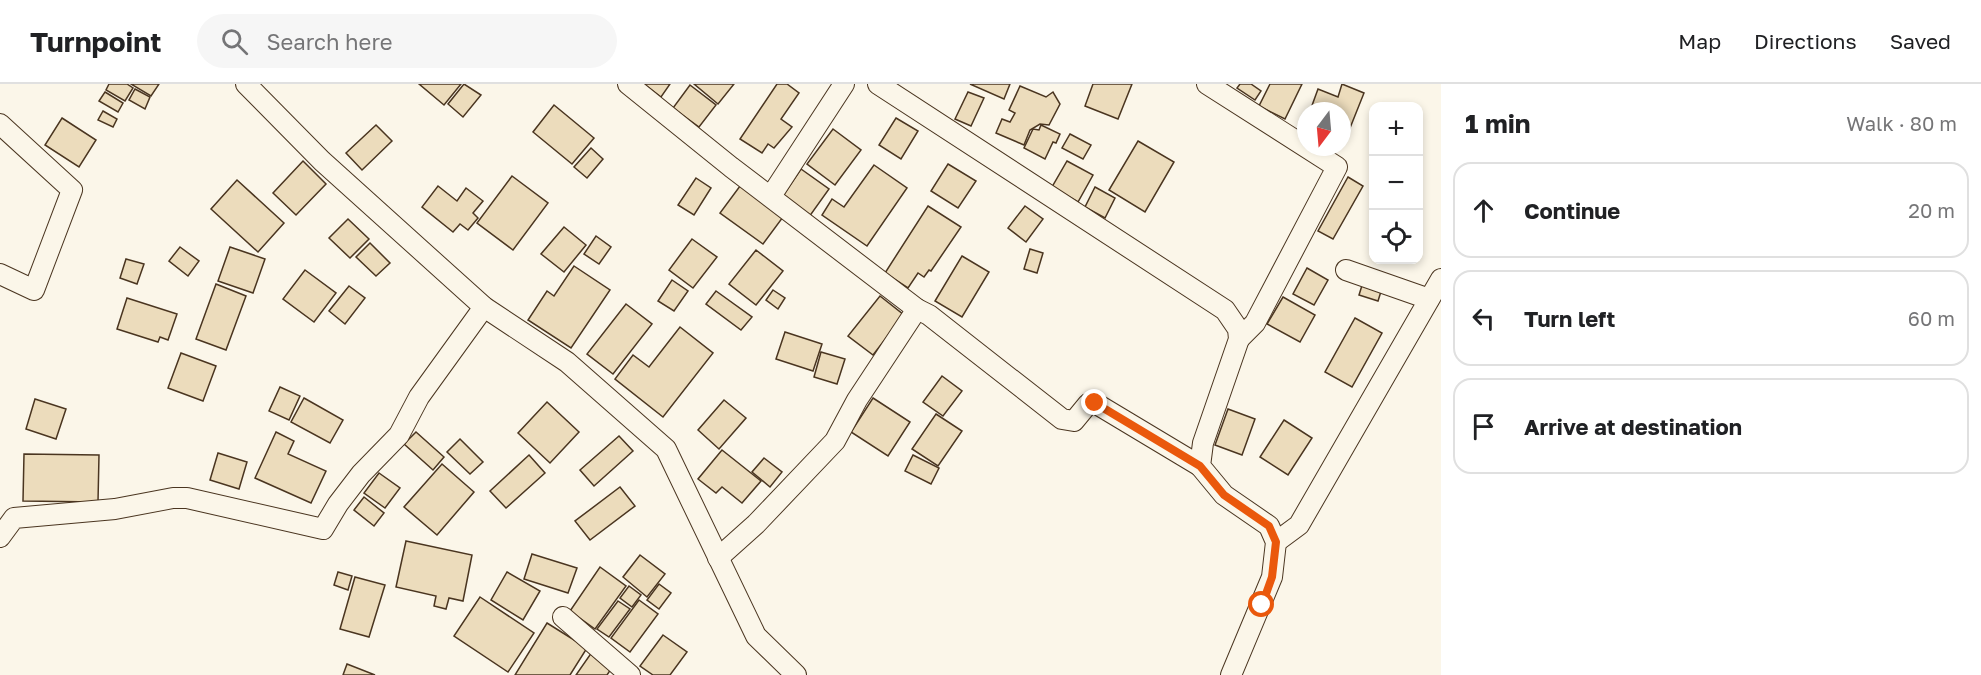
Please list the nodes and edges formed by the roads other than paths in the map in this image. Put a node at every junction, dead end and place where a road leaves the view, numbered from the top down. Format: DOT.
graph roads {
  1 [pos="246,84"];
  2 [pos="628,84"];
  3 [pos="844,84"];
  4 [pos="878,84"];
  5 [pos="1207,84"];
  6 [pos="0,124"];
  7 [pos="771,196"];
  8 [pos="1346,270"];
  9 [pos="0,274"];
  10 [pos="1441,279"];
  11 [pos="1429,299"];
  12 [pos="483,307"];
  13 [pos="916,309"];
  14 [pos="1239,339"];
  15 [pos="1200,466"];
  16 [pos="0,537"];
  17 [pos="1276,542"];
  18 [pos="718,558"];
  19 [pos="562,617"];
  20 [pos="630,675"];
  21 [pos="796,675"];
  22 [pos="1231,675"];
  1 -- 12 [label="street"];
  2 -- 7 [label="street"];
  3 -- 7 [label="street"];
  4 -- 14 [label="street"];
  5 -- 14 [label="street"];
  6 -- 9 [label="street"];
  7 -- 13 [label="street"];
  8 -- 11 [label="street"];
  10 -- 11 [label="street"];
  11 -- 17 [label="street"];
  12 -- 16 [label="street"];
  12 -- 18 [label="street"];
  13 -- 15 [label="street"];
  13 -- 18 [label="street"];
  14 -- 15 [label="street"];
  15 -- 17 [label="street"];
  17 -- 22 [label="street"];
  18 -- 21 [label="street"];
  19 -- 20 [label="street"];
}
